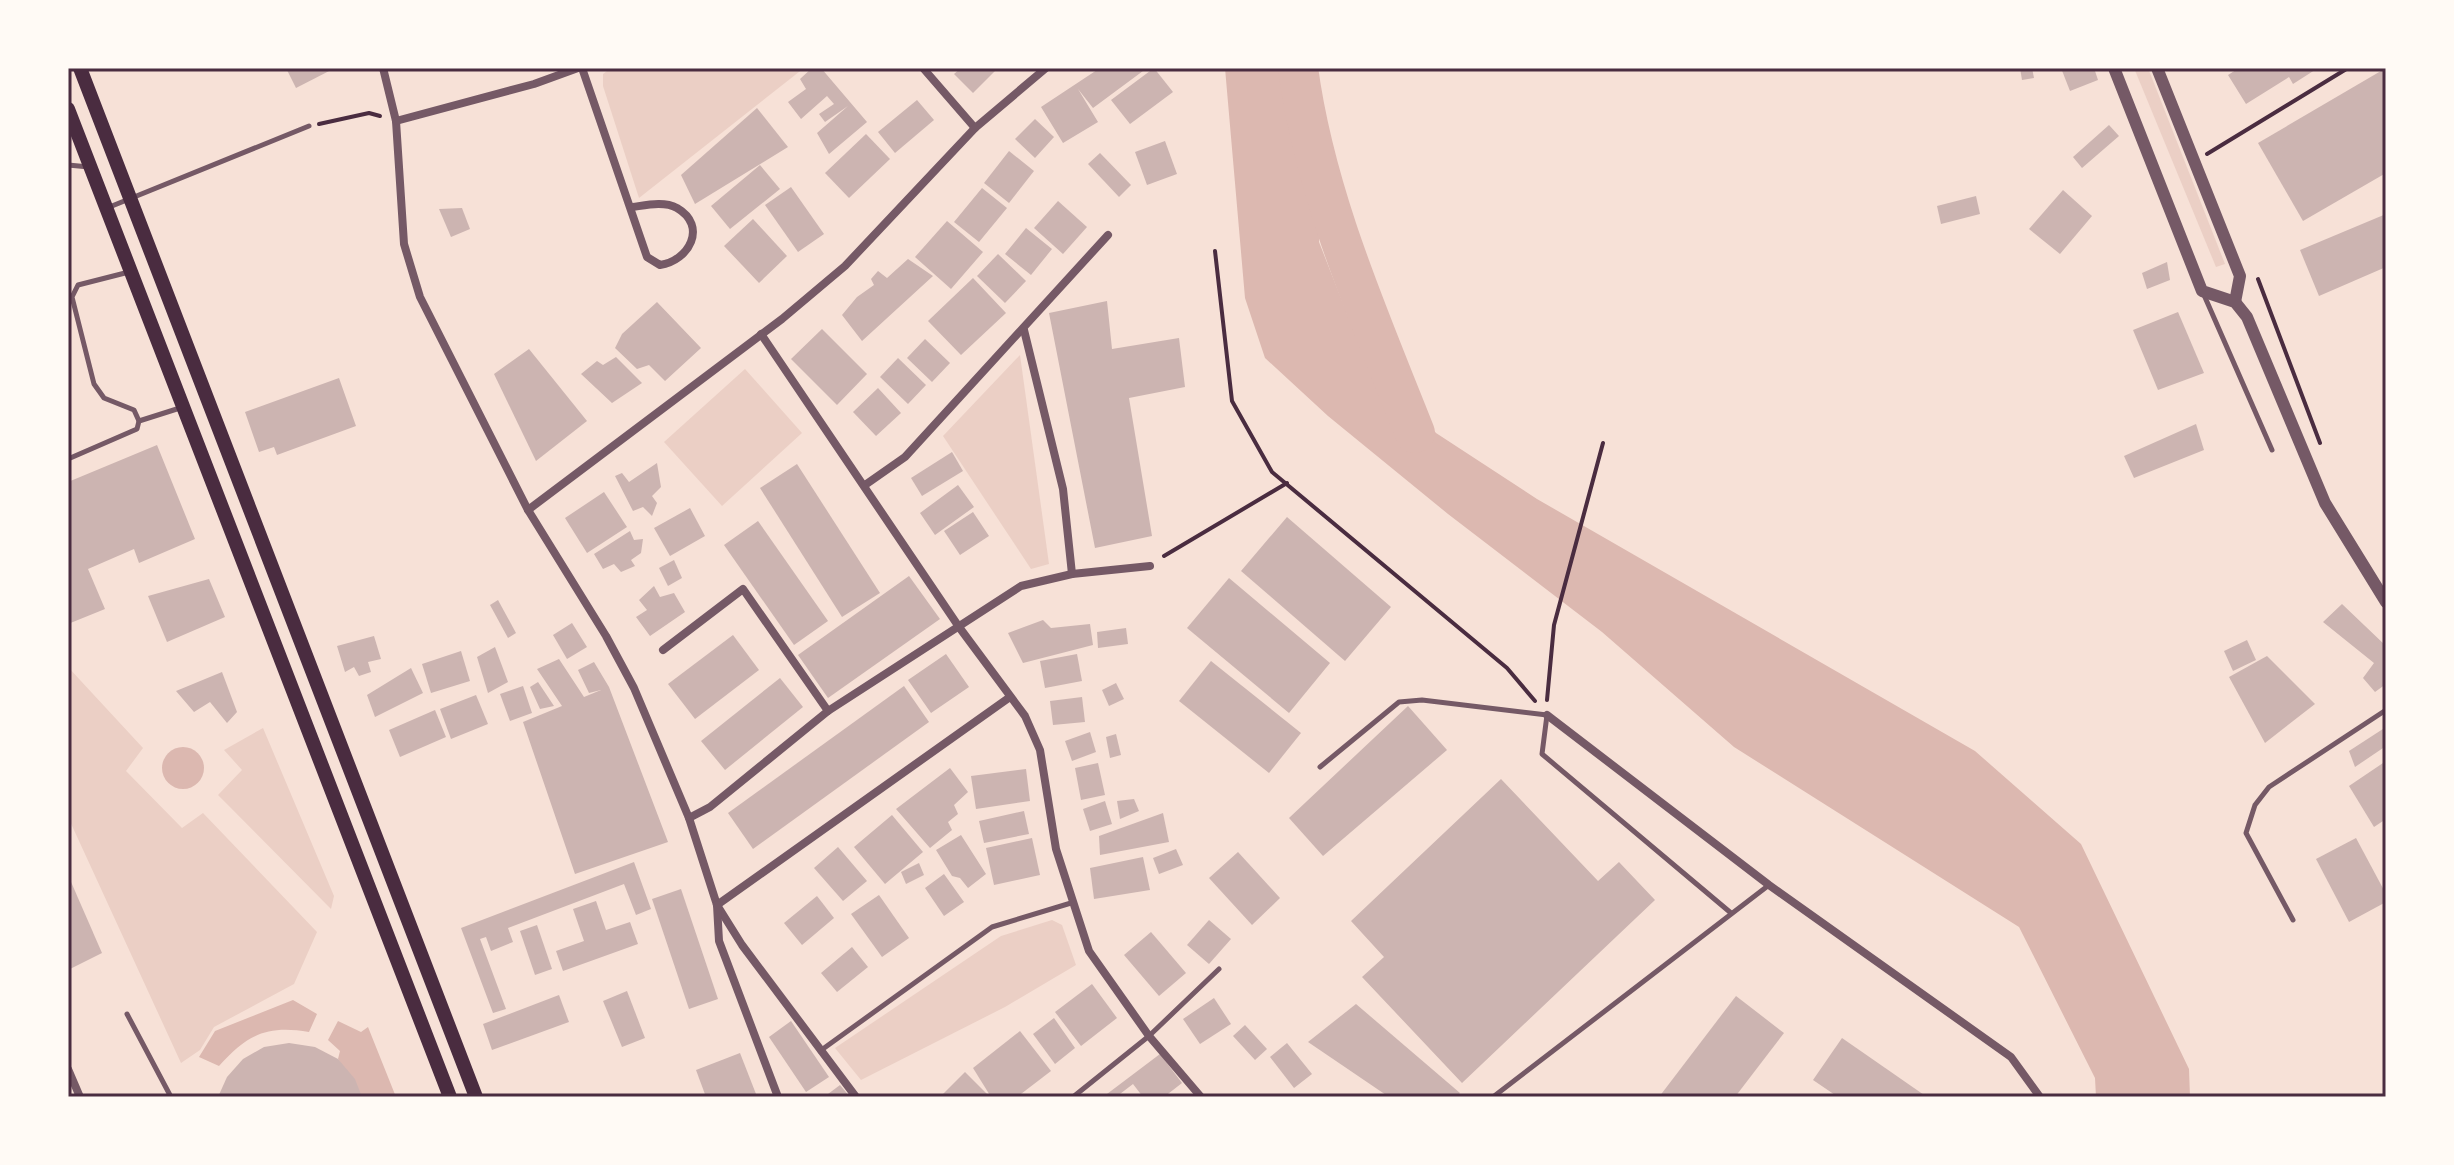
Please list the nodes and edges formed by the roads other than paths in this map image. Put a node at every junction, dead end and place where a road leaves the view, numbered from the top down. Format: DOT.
graph roads {
  1 [pos="80,68"];
  2 [pos="383,68"];
  3 [pos="580,68"];
  4 [pos="923,68"];
  5 [pos="1046,68"];
  6 [pos="2114,68"];
  7 [pos="2157,68"];
  8 [pos="68,109"];
  9 [pos="396,121"];
  10 [pos="309,126"];
  11 [pos="975,128"];
  12 [pos="68,165"];
  13 [pos="90,167"];
  14 [pos="130,197"];
  15 [pos="633,207"];
  16 [pos="106,208"];
  17 [pos="1108,235"];
  18 [pos="130,271"];
  19 [pos="2202,291"];
  20 [pos="2235,302"];
  21 [pos="1024,330"];
  22 [pos="761,334"];
  23 [pos="181,407"];
  24 [pos="139,421"];
  25 [pos="2272,450"];
  26 [pos="68,459"];
  27 [pos="865,485"];
  28 [pos="528,510"];
  29 [pos="1150,566"];
  30 [pos="1072,574"];
  31 [pos="2386,602"];
  32 [pos="959,627"];
  33 [pos="663,650"];
  34 [pos="1010,697"];
  35 [pos="2386,710"];
  36 [pos="828,711"];
  37 [pos="1547,715"];
  38 [pos="1320,767"];
  39 [pos="689,818"];
  40 [pos="1769,885"];
  41 [pos="1071,903"];
  42 [pos="717,905"];
  43 [pos="1731,913"];
  44 [pos="2293,920"];
  45 [pos="1219,969"];
  46 [pos="127,1014"];
  47 [pos="1149,1036"];
  48 [pos="820,1051"];
  49 [pos="68,1069"];
  50 [pos="80,1097"];
  51 [pos="171,1097"];
  52 [pos="450,1097"];
  53 [pos="476,1097"];
  54 [pos="778,1097"];
  55 [pos="856,1097"];
  56 [pos="1073,1097"];
  57 [pos="1201,1097"];
  58 [pos="1493,1097"];
  59 [pos="2040,1097"];
  1 -- 14 [label="main road"];
  2 -- 9 [label="street"];
  3 -- 9 [label="street"];
  3 -- 15 [label="street"];
  4 -- 11 [label="street"];
  5 -- 11 [label="street"];
  6 -- 19 [label="street"];
  7 -- 20 [label="street"];
  8 -- 13 [label="main road"];
  9 -- 28 [label="street"];
  10 -- 14 [label="lane"];
  11 -- 22 [label="street"];
  12 -- 13 [label="lane"];
  13 -- 16 [label="main road"];
  14 -- 16 [label="lane"];
  14 -- 53 [label="main road"];
  15 -- 15 [label="street"];
  16 -- 18 [label="main road"];
  17 -- 21 [label="street"];
  18 -- 23 [label="main road"];
  18 -- 24 [label="lane"];
  19 -- 20 [label="street"];
  19 -- 25 [label="lane"];
  20 -- 31 [label="street"];
  21 -- 27 [label="street"];
  21 -- 30 [label="street"];
  22 -- 27 [label="street"];
  22 -- 28 [label="street"];
  23 -- 24 [label="lane"];
  23 -- 52 [label="main road"];
  24 -- 26 [label="lane"];
  27 -- 32 [label="street"];
  28 -- 39 [label="street"];
  29 -- 30 [label="street"];
  30 -- 32 [label="street"];
  32 -- 34 [label="street"];
  32 -- 36 [label="street"];
  33 -- 36 [label="street"];
  34 -- 41 [label="street"];
  34 -- 42 [label="street"];
  35 -- 44 [label="lane"];
  36 -- 39 [label="street"];
  37 -- 38 [label="lane"];
  37 -- 40 [label="street"];
  37 -- 43 [label="lane"];
  39 -- 42 [label="street"];
  40 -- 43 [label="lane"];
  40 -- 59 [label="street"];
  41 -- 47 [label="street"];
  41 -- 48 [label="lane"];
  42 -- 48 [label="street"];
  42 -- 54 [label="street"];
  43 -- 58 [label="lane"];
  45 -- 47 [label="lane"];
  46 -- 51 [label="lane"];
  47 -- 56 [label="lane"];
  47 -- 57 [label="street"];
  48 -- 55 [label="street"];
  49 -- 50 [label="street"];
}
